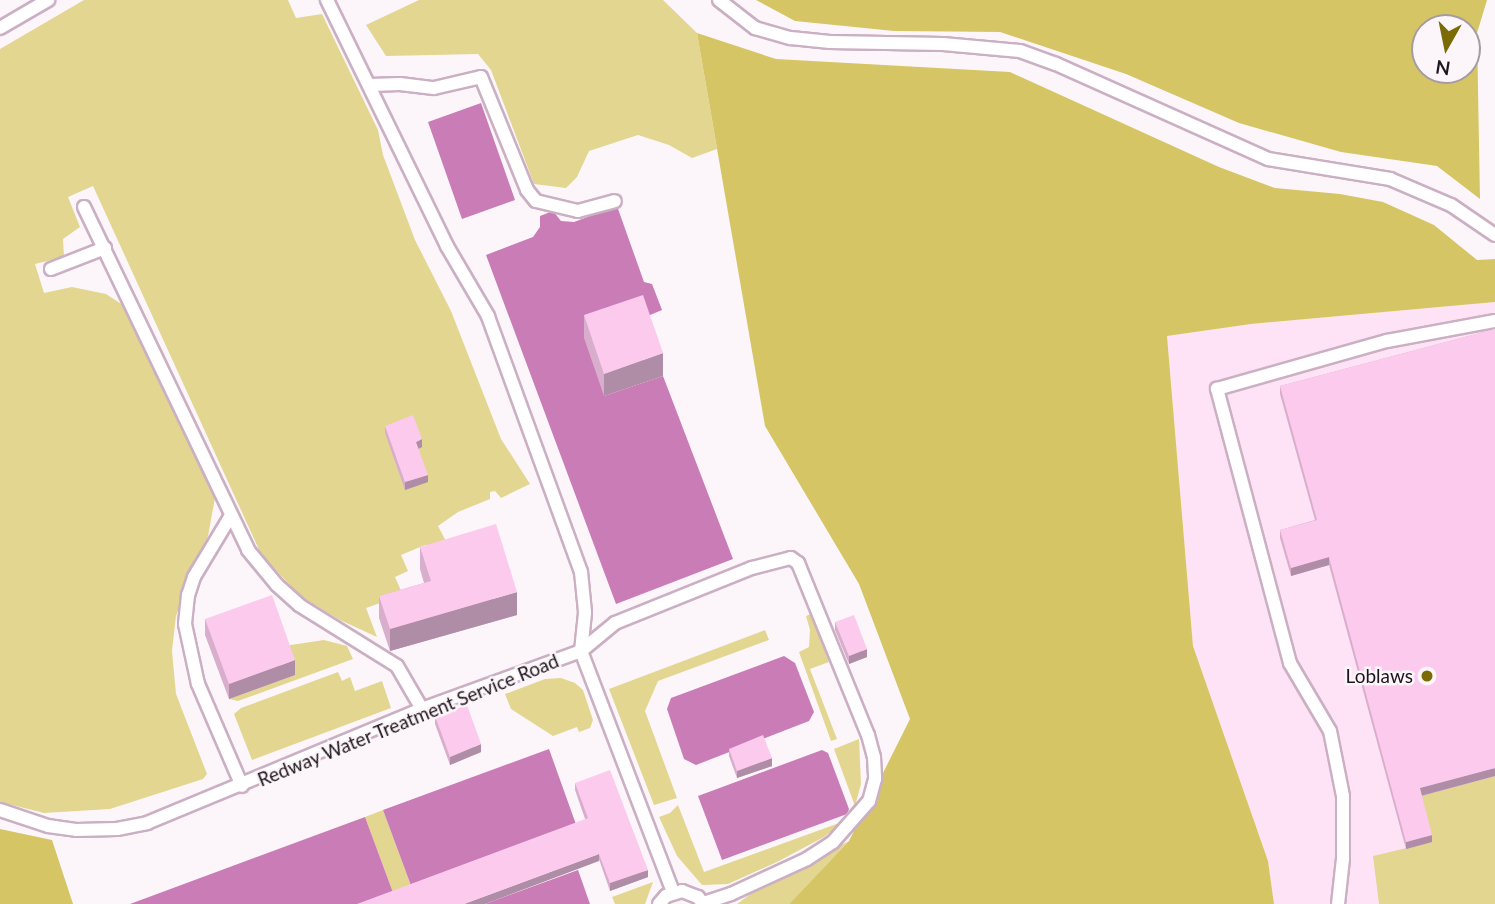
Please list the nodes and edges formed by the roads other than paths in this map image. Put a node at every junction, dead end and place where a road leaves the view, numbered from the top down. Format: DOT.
graph roads {
  1 [pos="48,0"];
  2 [pos="327,0"];
  3 [pos="719,0"];
  4 [pos="0,29"];
  5 [pos="370,85"];
  6 [pos="615,201"];
  7 [pos="84,207"];
  8 [pos="1495,235"];
  9 [pos="105,248"];
  10 [pos="51,270"];
  11 [pos="1495,321"];
  12 [pos="230,517"];
  13 [pos="581,651"];
  14 [pos="422,709"];
  15 [pos="242,786"];
  16 [pos="0,810"];
  17 [pos="673,892"];
  18 [pos="659,904"];
  19 [pos="703,904"];
  20 [pos="1338,904"];
  1 -- 4 [label="lane"];
  2 -- 5 [label="lane, Redway Water Treatment Service Road"];
  3 -- 8 [label="lane"];
  5 -- 6 [label="lane"];
  5 -- 13 [label="lane, Redway Water Treatment Service Road"];
  7 -- 9 [label="lane"];
  9 -- 10 [label="lane"];
  9 -- 12 [label="lane"];
  11 -- 20 [label="lane"];
  12 -- 14 [label="lane"];
  12 -- 15 [label="lane"];
  13 -- 14 [label="lane, Redway Water Treatment Service Road"];
  13 -- 17 [label="lane"];
  13 -- 19 [label="lane"];
  14 -- 15 [label="lane, Redway Water Treatment Service Road"];
  15 -- 16 [label="lane, Redway Water Treatment Service Road"];
  17 -- 18 [label="lane"];
  17 -- 19 [label="lane"];
}
